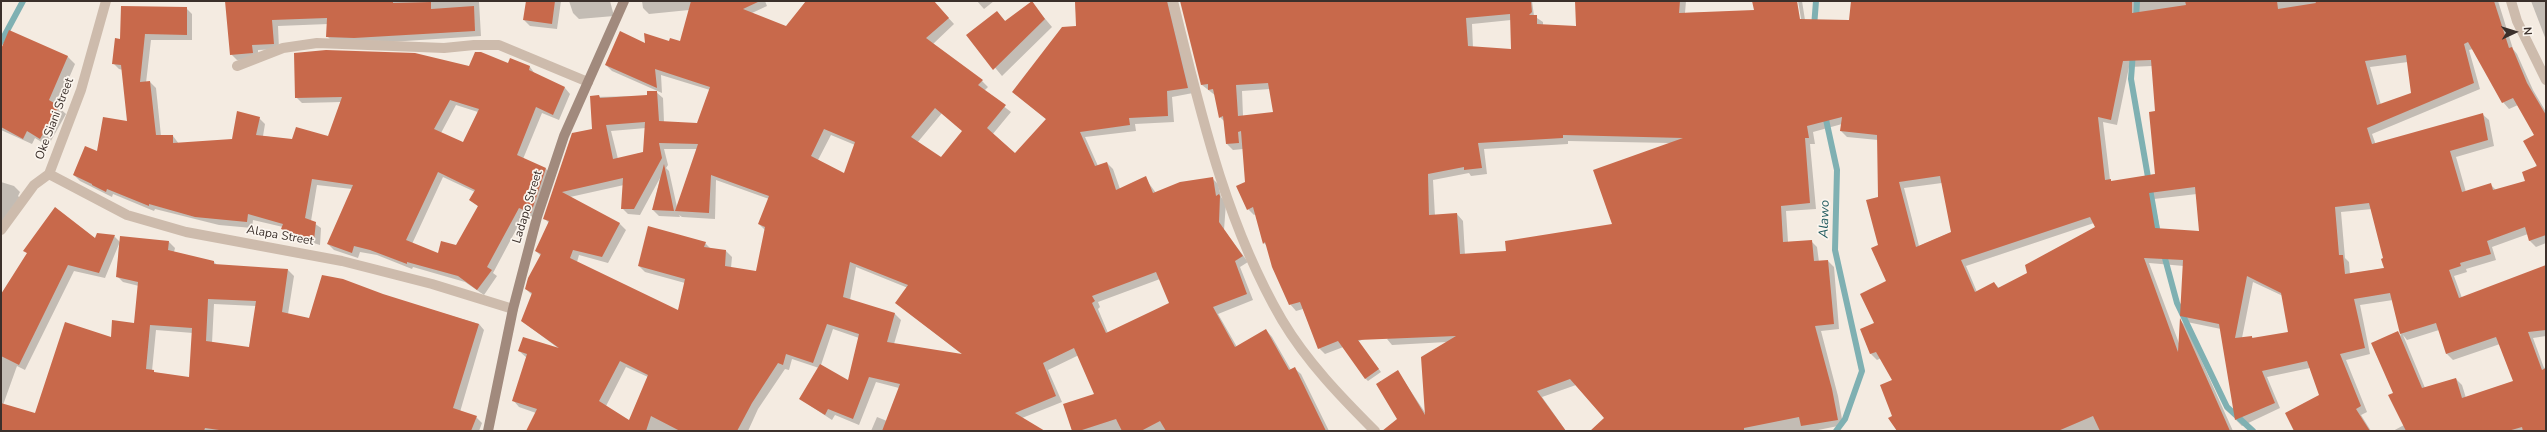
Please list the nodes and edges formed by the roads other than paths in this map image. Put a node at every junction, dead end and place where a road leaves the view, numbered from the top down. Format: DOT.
graph roads {
  1 [pos="106,1"];
  2 [pos="624,1"];
  3 [pos="1173,1"];
  4 [pos="2511,1"];
  5 [pos="237,66"];
  6 [pos="2546,80"];
  7 [pos="588,82"];
  8 [pos="49,174"];
  9 [pos="1,230"];
  10 [pos="513,309"];
  11 [pos="488,431"];
  12 [pos="1375,431"];
  1 -- 8 [label="street, Oke Siani Street"];
  2 -- 7 [label="main road, Ladapo Street"];
  3 -- 12 [label="street"];
  4 -- 6 [label="street"];
  5 -- 7 [label="street"];
  7 -- 10 [label="main road, Ladapo Street"];
  8 -- 9 [label="street, Oke Siani Street"];
  8 -- 10 [label="street, Alapa Street"];
  10 -- 11 [label="main road, Ladapo Street"];
}
